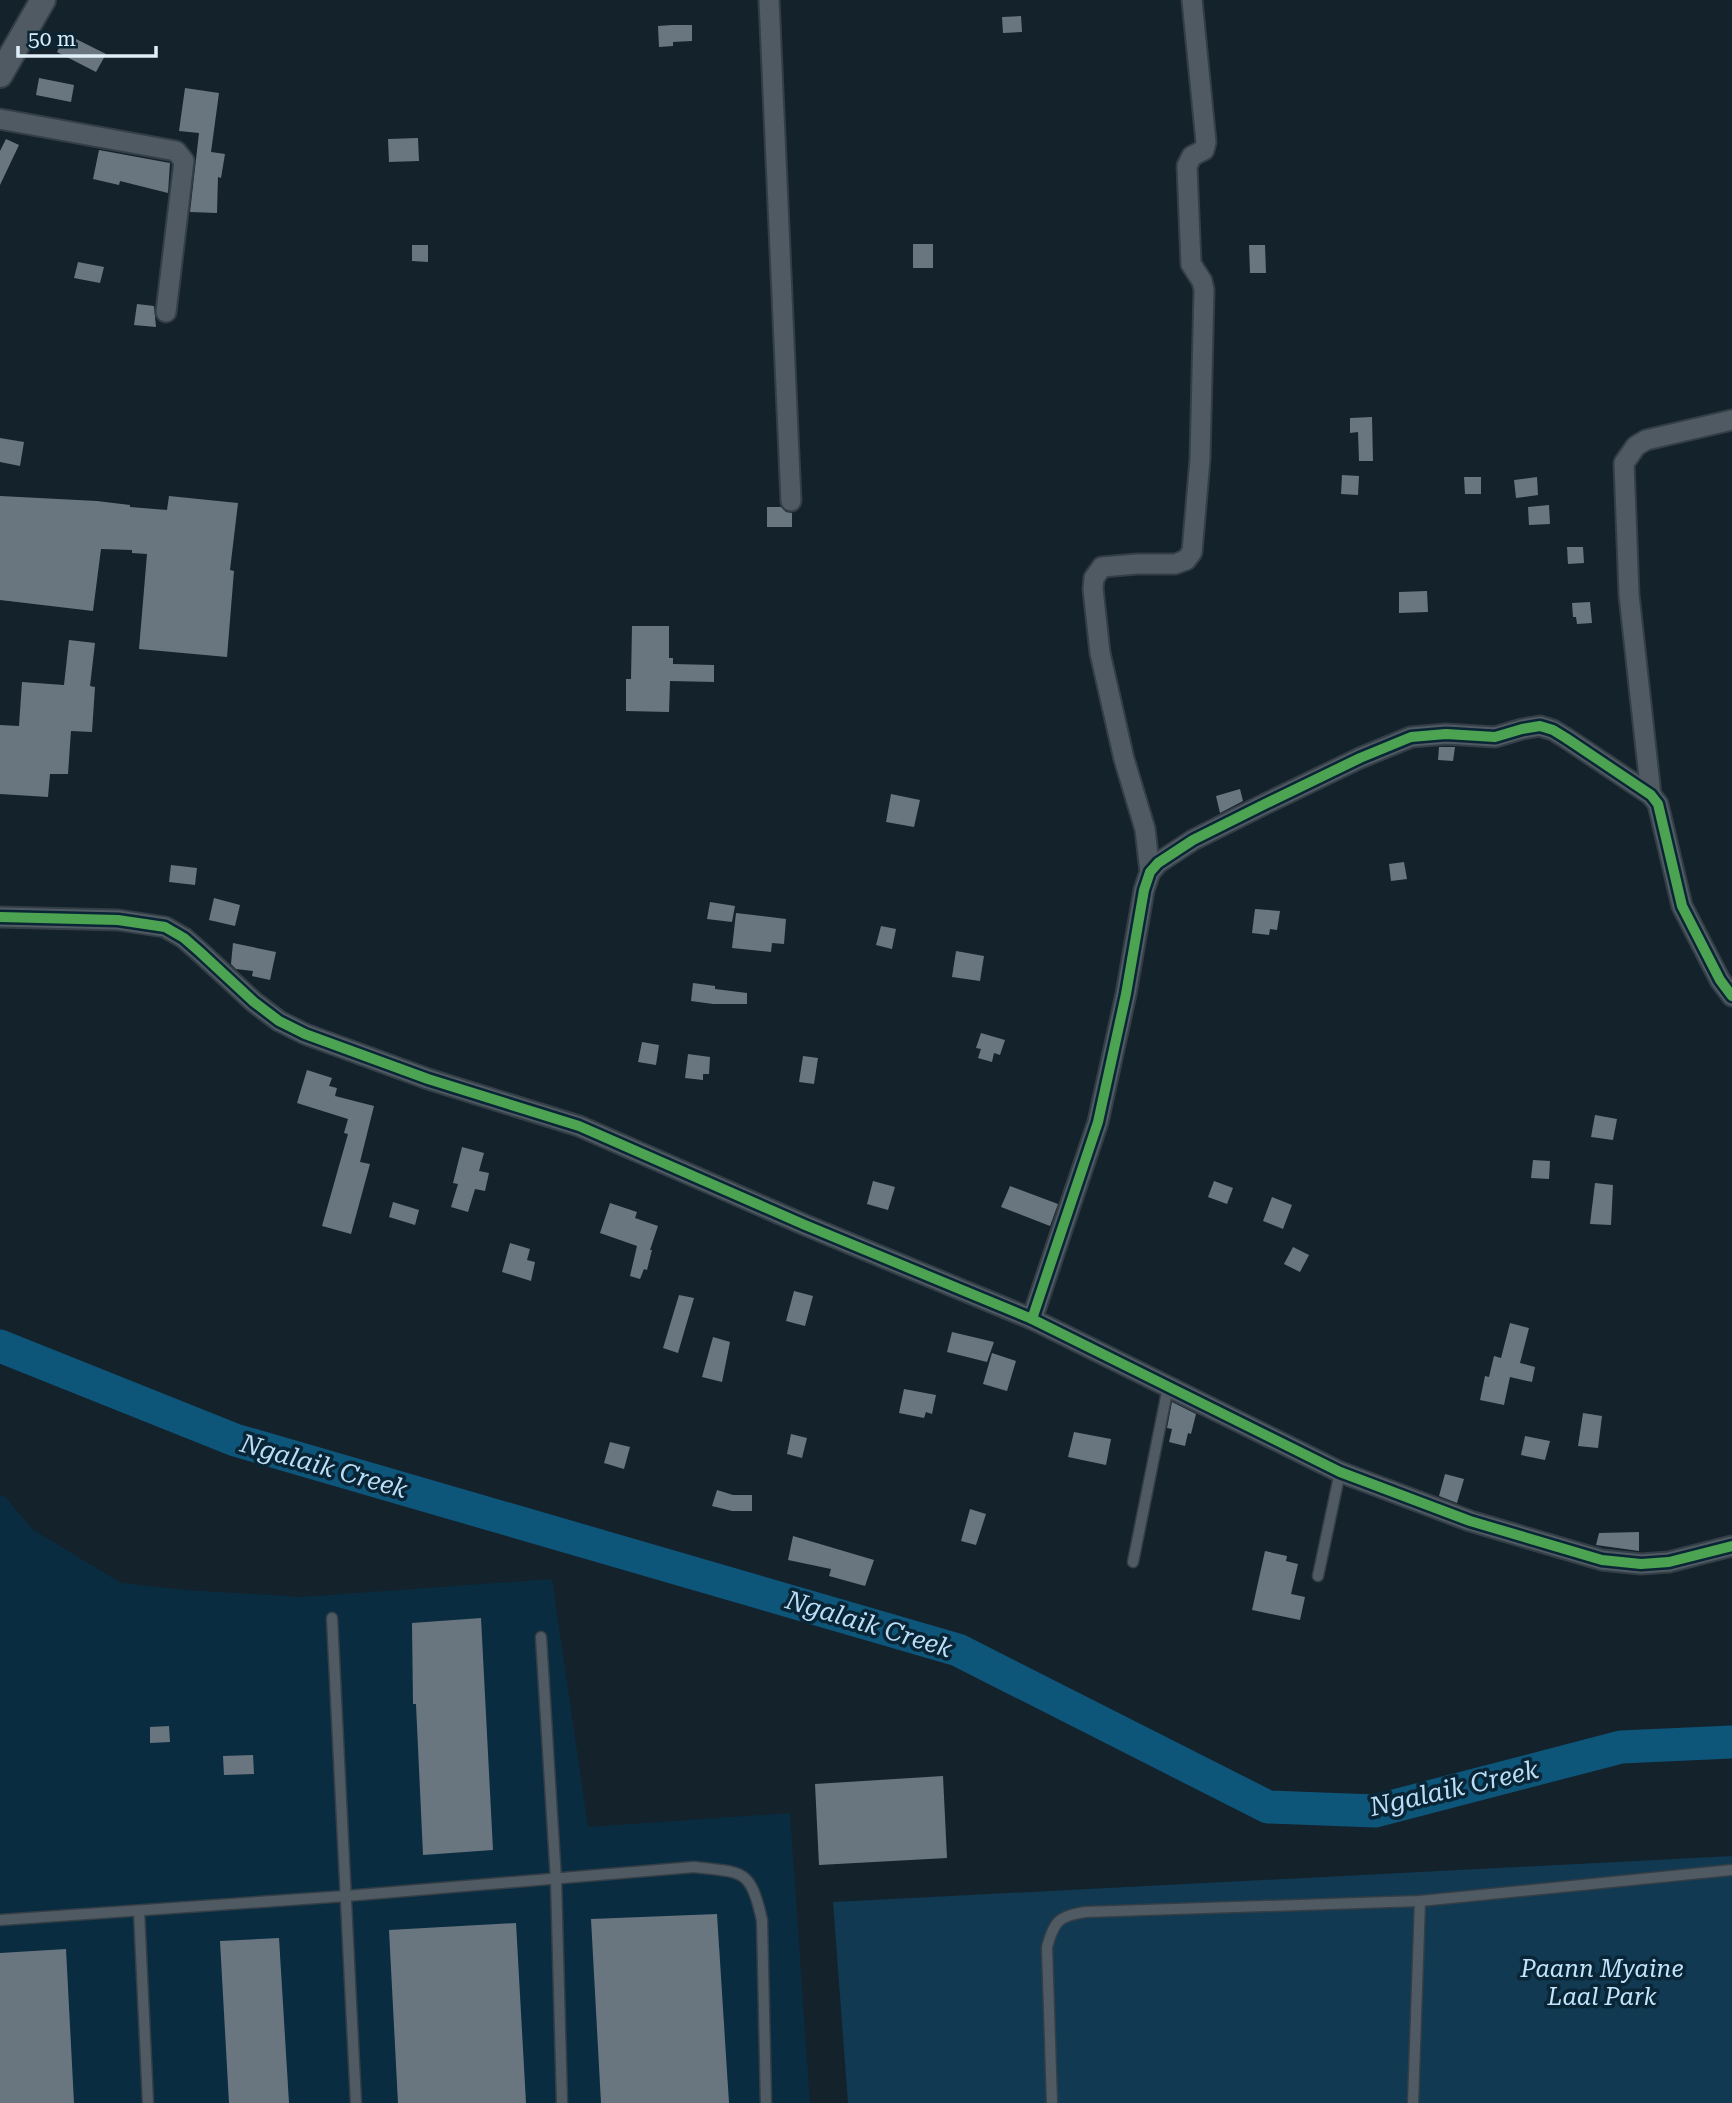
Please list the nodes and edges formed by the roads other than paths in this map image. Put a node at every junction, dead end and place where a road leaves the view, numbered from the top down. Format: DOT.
graph roads {
  1 [pos="43,0"];
  2 [pos="769,0"];
  3 [pos="1192,0"];
  4 [pos="0,75"];
  5 [pos="0,119"];
  6 [pos="166,312"];
  7 [pos="1732,420"];
  8 [pos="791,501"];
  9 [pos="1651,795"];
  10 [pos="1150,872"];
  11 [pos="0,917"];
  12 [pos="1732,996"];
  13 [pos="1032,1319"];
  14 [pos="1168,1387"];
  15 [pos="1340,1472"];
  16 [pos="1732,1546"];
  17 [pos="1133,1562"];
  18 [pos="1318,1576"];
  19 [pos="332,1618"];
  20 [pos="541,1637"];
  21 [pos="1732,1870"];
  22 [pos="556,1880"];
  23 [pos="346,1896"];
  24 [pos="1420,1901"];
  25 [pos="139,1911"];
  26 [pos="0,1920"];
  27 [pos="148,2103"];
  28 [pos="356,2103"];
  29 [pos="562,2103"];
  30 [pos="766,2103"];
  31 [pos="1052,2103"];
  32 [pos="1413,2103"];
  1 -- 4 [label="street"];
  2 -- 8 [label="street"];
  3 -- 10 [label="street"];
  5 -- 6 [label="street"];
  7 -- 9 [label="street"];
  9 -- 10 [label="street"];
  9 -- 12 [label="street"];
  10 -- 13 [label="street"];
  11 -- 13 [label="street"];
  13 -- 14 [label="street"];
  14 -- 15 [label="street"];
  14 -- 17 [label="lane"];
  15 -- 16 [label="street"];
  15 -- 18 [label="lane"];
  19 -- 23 [label="lane"];
  20 -- 22 [label="lane"];
  21 -- 24 [label="lane"];
  22 -- 23 [label="lane"];
  22 -- 29 [label="lane"];
  22 -- 30 [label="lane"];
  23 -- 25 [label="lane"];
  23 -- 28 [label="lane"];
  24 -- 31 [label="lane"];
  24 -- 32 [label="lane"];
  25 -- 26 [label="lane"];
  25 -- 27 [label="lane"];
}
